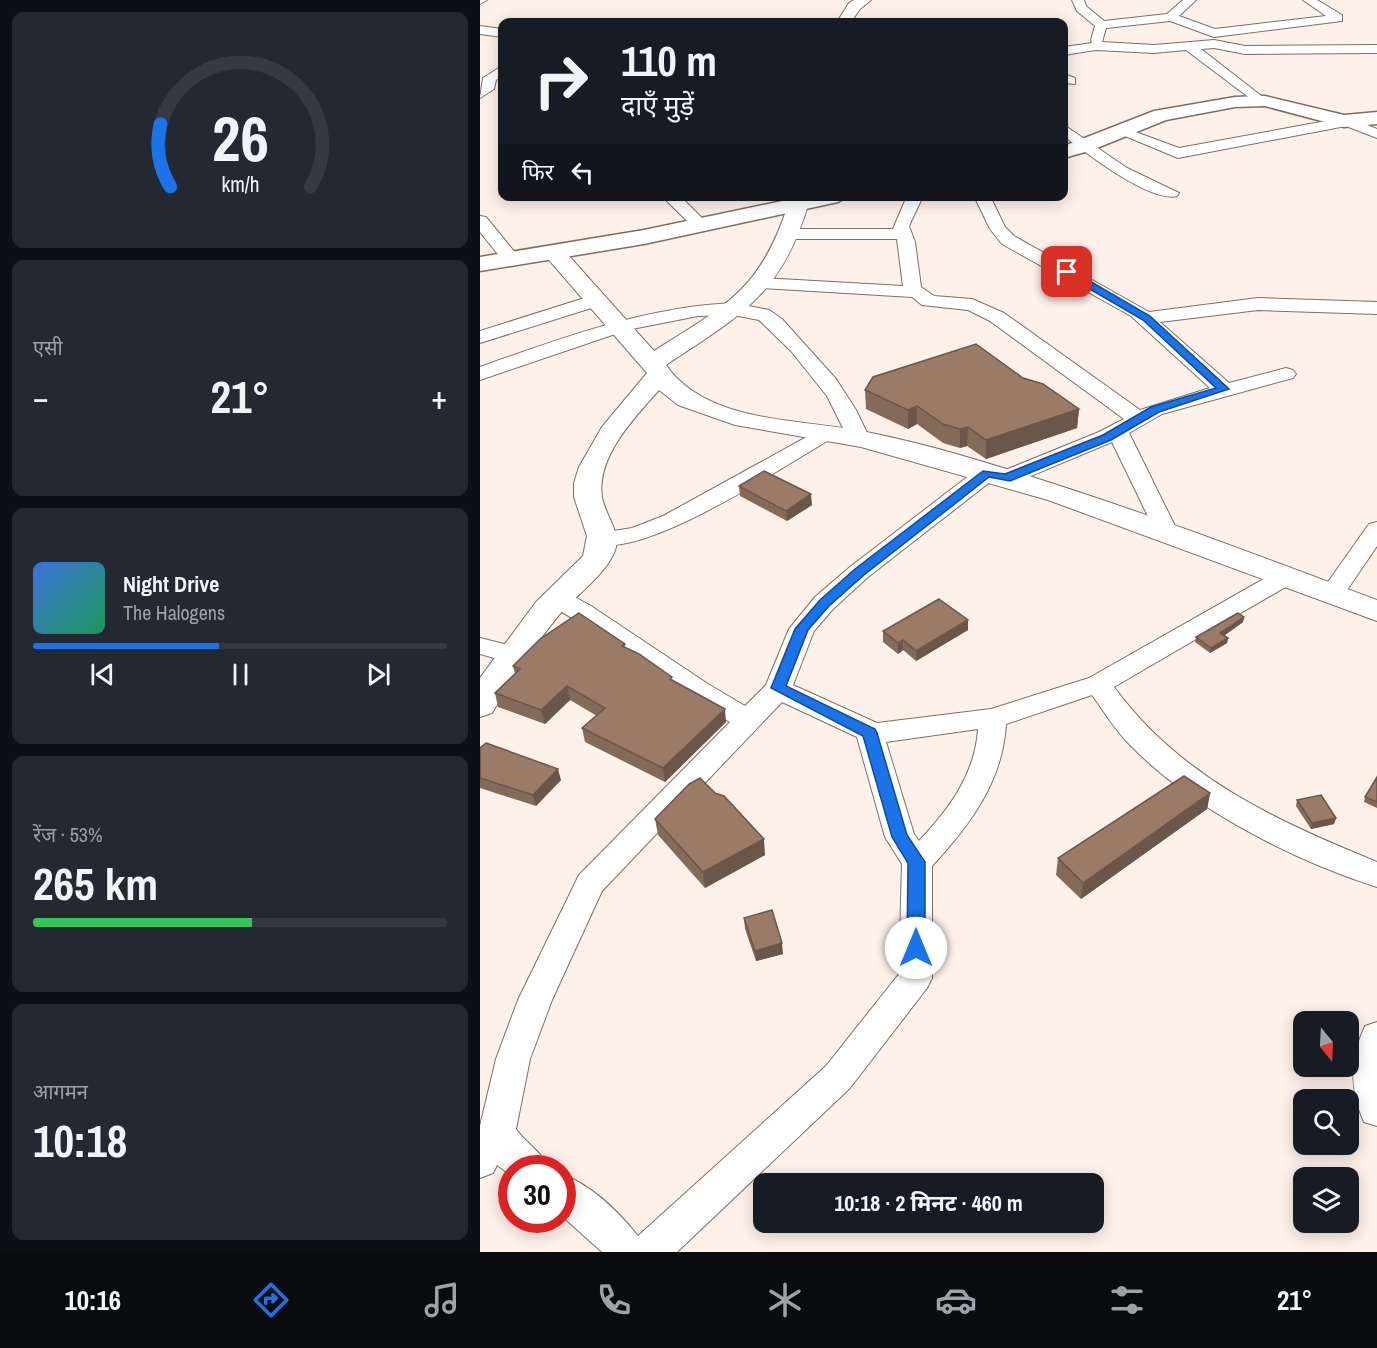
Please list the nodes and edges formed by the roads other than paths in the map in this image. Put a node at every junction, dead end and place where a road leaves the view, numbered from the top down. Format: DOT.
graph roads {
  1 [pos="864,0"];
  2 [pos="1078,0"];
  3 [pos="1190,0"];
  4 [pos="1309,0"];
  5 [pos="1171,17"];
  6 [pos="846,18"];
  7 [pos="1101,26"];
  8 [pos="480,30"];
  9 [pos="498,32"];
  10 [pos="1214,38"];
  11 [pos="1096,46"];
  12 [pos="1190,47"];
  13 [pos="1377,49"];
  14 [pos="1068,50"];
  15 [pos="498,73"];
  16 [pos="480,94"];
  17 [pos="1259,101"];
  18 [pos="1377,118"];
  19 [pos="1348,121"];
  20 [pos="1120,131"];
  21 [pos="1068,132"];
  22 [pos="1377,134"];
  23 [pos="1085,146"];
  24 [pos="1068,151"];
  25 [pos="1171,193"];
  26 [pos="674,201"];
  27 [pos="816,201"];
  28 [pos="912,201"];
  29 [pos="984,201"];
  30 [pos="798,205"];
  31 [pos="480,221"];
  32 [pos="702,226"];
  33 [pos="790,234"];
  34 [pos="902,234"];
  35 [pos="553,252"];
  36 [pos="511,259"];
  37 [pos="480,264"];
  38 [pos="762,283"];
  39 [pos="914,292"];
  40 [pos="594,301"];
  41 [pos="1377,308"];
  42 [pos="731,310"];
  43 [pos="1146,318"];
  44 [pos="617,326"];
  45 [pos="480,337"];
  46 [pos="654,370"];
  47 [pos="480,374"];
  48 [pos="1286,374"];
  49 [pos="1223,389"];
  50 [pos="1137,418"];
  51 [pos="1118,432"];
  52 [pos="823,434"];
  53 [pos="859,439"];
  54 [pos="996,476"];
  55 [pos="1377,529"];
  56 [pos="1166,532"];
  57 [pos="602,539"];
  58 [pos="1285,577"];
  59 [pos="1332,594"];
  60 [pos="557,598"];
  61 [pos="1377,611"];
  62 [pos="480,646"];
  63 [pos="514,655"];
  64 [pos="1098,684"];
  65 [pos="778,688"];
  66 [pos="480,705"];
  67 [pos="993,718"];
  68 [pos="747,719"];
  69 [pos="870,734"];
  70 [pos="917,862"];
  71 [pos="1377,875"];
  72 [pos="1377,1037"];
  73 [pos="1377,1110"];
  74 [pos="488,1146"];
  75 [pos="512,1155"];
  76 [pos="576,1203"];
  77 [pos="626,1252"];
  78 [pos="649,1252"];
  1 -- 6 [label="street"];
  2 -- 7 [label="street"];
  3 -- 5 [label="street"];
  4 -- 10 [label="street"];
  5 -- 7 [label="street"];
  5 -- 10 [label="street"];
  7 -- 11 [label="street"];
  8 -- 9 [label="street"];
  10 -- 12 [label="street"];
  10 -- 13 [label="street"];
  11 -- 12 [label="street"];
  11 -- 14 [label="street"];
  12 -- 17 [label="street"];
  15 -- 16 [label="street"];
  17 -- 19 [label="main road"];
  17 -- 20 [label="main road"];
  18 -- 19 [label="main road"];
  19 -- 20 [label="street"];
  19 -- 22 [label="street"];
  20 -- 23 [label="main road"];
  21 -- 23 [label="street"];
  23 -- 24 [label="main road"];
  23 -- 25 [label="street"];
  26 -- 32 [label="street"];
  27 -- 30 [label="main road"];
  28 -- 34 [label="street"];
  29 -- 43 [label="street"];
  30 -- 32 [label="main road"];
  30 -- 33 [label="street"];
  31 -- 36 [label="street"];
  32 -- 35 [label="main road"];
  33 -- 34 [label="street"];
  33 -- 38 [label="street"];
  34 -- 39 [label="street"];
  35 -- 36 [label="main road"];
  35 -- 40 [label="street"];
  36 -- 37 [label="main road"];
  38 -- 39 [label="street"];
  38 -- 42 [label="street"];
  39 -- 50 [label="street"];
  40 -- 44 [label="street"];
  40 -- 45 [label="street"];
  41 -- 43 [label="street"];
  42 -- 44 [label="street"];
  42 -- 46 [label="street"];
  42 -- 53 [label="street"];
  43 -- 49 [label="street"];
  44 -- 46 [label="street"];
  44 -- 47 [label="street"];
  46 -- 52 [label="street"];
  46 -- 57 [label="street"];
  48 -- 49 [label="street"];
  49 -- 50 [label="street"];
  50 -- 51 [label="street"];
  51 -- 54 [label="street"];
  51 -- 56 [label="street"];
  52 -- 53 [label="street"];
  52 -- 57 [label="street"];
  53 -- 54 [label="street"];
  54 -- 56 [label="street"];
  54 -- 65 [label="street"];
  55 -- 59 [label="street"];
  56 -- 58 [label="street"];
  57 -- 60 [label="street"];
  58 -- 59 [label="street"];
  58 -- 64 [label="street"];
  59 -- 61 [label="street"];
  60 -- 63 [label="street"];
  60 -- 68 [label="street"];
  62 -- 63 [label="street"];
  63 -- 66 [label="street"];
  64 -- 67 [label="street"];
  64 -- 71 [label="street"];
  65 -- 68 [label="street"];
  65 -- 69 [label="street"];
  67 -- 69 [label="street"];
  67 -- 70 [label="street"];
  68 -- 74 [label="street"];
  69 -- 70 [label="street"];
  70 -- 78 [label="street"];
  72 -- 73 [label="street"];
  74 -- 75 [label="street"];
  76 -- 77 [label="street"];
}
